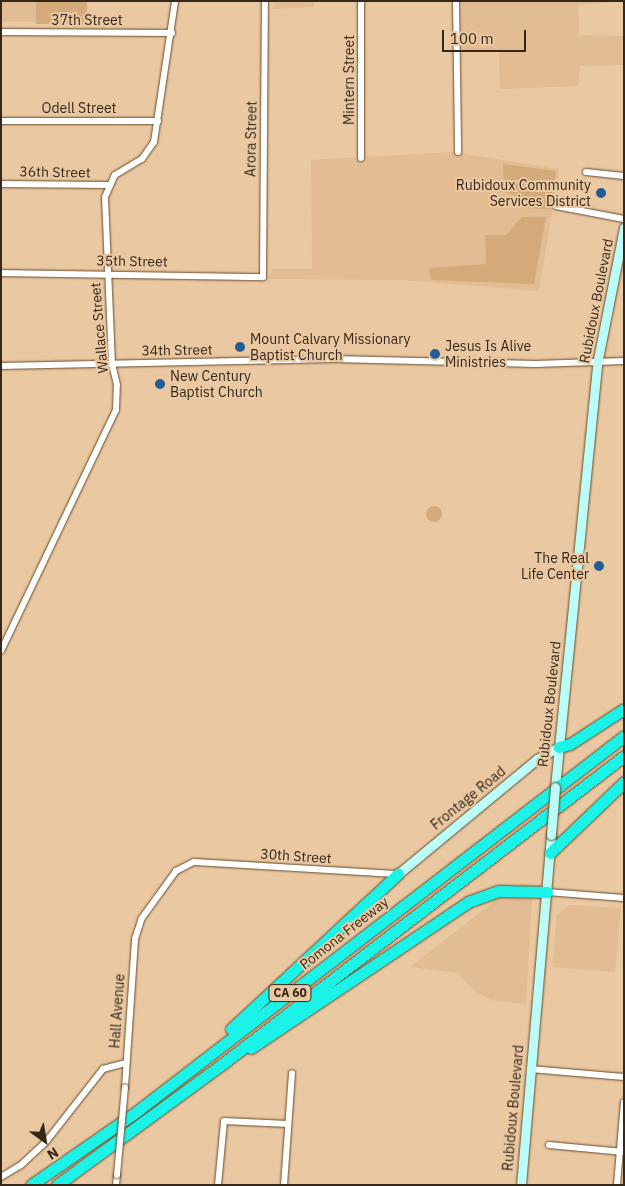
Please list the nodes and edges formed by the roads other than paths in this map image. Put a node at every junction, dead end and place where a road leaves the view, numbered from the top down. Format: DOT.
graph roads {
  1 [pos="175,1"];
  2 [pos="265,1"];
  3 [pos="362,1"];
  4 [pos="456,1"];
  5 [pos="1,32"];
  6 [pos="172,33"];
  7 [pos="1,121"];
  8 [pos="158,121"];
  9 [pos="458,152"];
  10 [pos="361,158"];
  11 [pos="586,172"];
  12 [pos="624,176"];
  13 [pos="1,184"];
  14 [pos="108,185"];
  15 [pos="556,206"];
  16 [pos="624,219"];
  17 [pos="624,228"];
  18 [pos="1,272"];
  19 [pos="107,273"];
  20 [pos="263,277"];
  21 [pos="624,361"];
  22 [pos="112,364"];
  23 [pos="598,364"];
  24 [pos="1,366"];
  25 [pos="1,651"];
  26 [pos="624,709"];
  27 [pos="624,736"];
  28 [pos="559,746"];
  29 [pos="624,756"];
  30 [pos="624,782"];
  31 [pos="550,853"];
  32 [pos="194,862"];
  33 [pos="398,874"];
  34 [pos="546,892"];
  35 [pos="624,898"];
  36 [pos="126,1063"];
  37 [pos="221,1065"];
  38 [pos="530,1069"];
  39 [pos="292,1073"];
  40 [pos="624,1077"];
  41 [pos="164,1088"];
  42 [pos="624,1102"];
  43 [pos="288,1124"];
  44 [pos="549,1146"];
  45 [pos="622,1152"];
  46 [pos="1,1177"];
  47 [pos="31,1185"];
  48 [pos="57,1185"];
  49 [pos="116,1185"];
  50 [pos="218,1185"];
  51 [pos="284,1185"];
  52 [pos="521,1185"];
  53 [pos="617,1185"];
  1 -- 6 [label="street"];
  2 -- 20 [label="street, Arora Street"];
  3 -- 10 [label="street, Mintern Street"];
  4 -- 9 [label="street"];
  5 -- 6 [label="street, 37th Street"];
  6 -- 8 [label="street"];
  7 -- 8 [label="street, Odell Street"];
  8 -- 14 [label="street"];
  11 -- 12 [label="street"];
  13 -- 14 [label="street, 36th Street"];
  14 -- 19 [label="street, Wallace Street"];
  15 -- 16 [label="street"];
  17 -- 23 [label="main road, Rubidoux Boulevard"];
  18 -- 19 [label="street, 35th Street"];
  19 -- 20 [label="street, 35th Street"];
  19 -- 22 [label="street, Wallace Street"];
  21 -- 23 [label="street, 34th Street"];
  22 -- 23 [label="street, 34th Street"];
  22 -- 24 [label="street, 34th Street"];
  22 -- 25 [label="street, Wallace Street"];
  23 -- 28 [label="main road, Rubidoux Boulevard"];
  26 -- 28 [label="highway"];
  27 -- 41 [label="highway, Pomona Freeway / CA 60"];
  28 -- 31 [label="main road, Rubidoux Boulevard, bridge"];
  28 -- 33 [label="main road, Frontage Road"];
  29 -- 37 [label="highway, Pomona Freeway / CA 60"];
  30 -- 31 [label="highway"];
  31 -- 34 [label="main road, Rubidoux Boulevard"];
  32 -- 33 [label="street, 30th Street"];
  32 -- 36 [label="street, Hall Avenue"];
  33 -- 41 [label="highway"];
  34 -- 35 [label="street"];
  34 -- 37 [label="highway"];
  34 -- 38 [label="main road, Rubidoux Boulevard"];
  36 -- 46 [label="street"];
  36 -- 49 [label="street, Hall Avenue, bridge"];
  37 -- 48 [label="highway, Pomona Freeway / CA 60"];
  38 -- 40 [label="street"];
  38 -- 52 [label="main road, Rubidoux Boulevard"];
  39 -- 43 [label="street"];
  41 -- 47 [label="highway, Pomona Freeway / CA 60"];
  42 -- 45 [label="street"];
  43 -- 50 [label="street"];
  43 -- 51 [label="street"];
  44 -- 45 [label="street"];
  45 -- 53 [label="street"];
}
